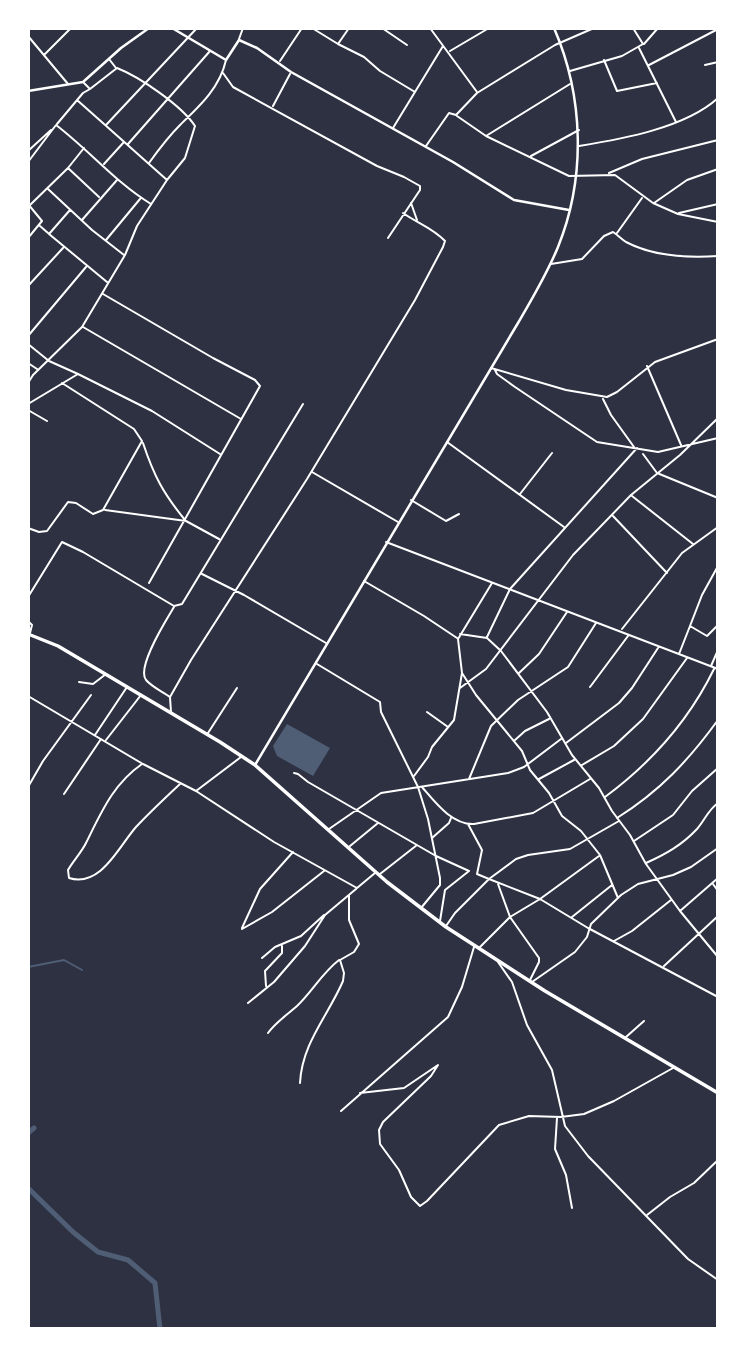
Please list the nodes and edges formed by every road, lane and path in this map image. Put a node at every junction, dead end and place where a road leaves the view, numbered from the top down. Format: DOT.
graph roads {
  1 [pos="71,28"];
  2 [pos="149,28"];
  3 [pos="172,28"];
  4 [pos="197,28"];
  5 [pos="243,28"];
  6 [pos="302,28"];
  7 [pos="312,28"];
  8 [pos="349,28"];
  9 [pos="382,28"];
  10 [pos="430,28"];
  11 [pos="478,28"];
  12 [pos="489,28"];
  13 [pos="554,28"];
  14 [pos="594,28"];
  15 [pos="633,28"];
  16 [pos="658,28"];
  17 [pos="718,29"];
  18 [pos="482,33"];
  19 [pos="28,36"];
  20 [pos="190,37"];
  21 [pos="239,40"];
  22 [pos="560,42"];
  23 [pos="338,44"];
  24 [pos="643,44"];
  25 [pos="407,45"];
  26 [pos="443,46"];
  27 [pos="638,47"];
  28 [pos="210,50"];
  29 [pos="449,52"];
  30 [pos="45,54"];
  31 [pos="109,59"];
  32 [pos="226,60"];
  33 [pos="604,60"];
  34 [pos="279,62"];
  35 [pos="718,62"];
  36 [pos="648,65"];
  37 [pos="705,65"];
  38 [pos="117,68"];
  39 [pos="569,71"];
  40 [pos="292,72"];
  41 [pos="223,74"];
  42 [pos="83,82"];
  43 [pos="144,83"];
  44 [pos="572,83"];
  45 [pos="658,83"];
  46 [pos="69,85"];
  47 [pos="90,89"];
  48 [pos="28,91"];
  49 [pos="416,93"];
  50 [pos="477,93"];
  51 [pos="718,98"];
  52 [pos="77,100"];
  53 [pos="168,100"];
  54 [pos="272,107"];
  55 [pos="456,116"];
  56 [pos="189,117"];
  57 [pos="676,122"];
  58 [pos="56,125"];
  59 [pos="106,125"];
  60 [pos="393,128"];
  61 [pos="579,130"];
  62 [pos="486,136"];
  63 [pos="718,140"];
  64 [pos="126,143"];
  65 [pos="578,146"];
  66 [pos="85,147"];
  67 [pos="425,147"];
  68 [pos="28,151"];
  69 [pos="530,157"];
  70 [pos="28,162"];
  71 [pos="149,163"];
  72 [pos="103,165"];
  73 [pos="68,168"];
  74 [pos="718,169"];
  75 [pos="606,174"];
  76 [pos="575,177"];
  77 [pos="118,180"];
  78 [pos="167,180"];
  79 [pos="48,189"];
  80 [pos="643,197"];
  81 [pos="100,198"];
  82 [pos="141,198"];
  83 [pos="410,202"];
  84 [pos="653,203"];
  85 [pos="29,204"];
  86 [pos="152,204"];
  87 [pos="718,204"];
  88 [pos="70,210"];
  89 [pos="569,210"];
  90 [pos="403,214"];
  91 [pos="678,214"];
  92 [pos="82,220"];
  93 [pos="416,220"];
  94 [pos="718,222"];
  95 [pos="40,226"];
  96 [pos="28,231"];
  97 [pos="32,234"];
  98 [pos="49,234"];
  99 [pos="617,234"];
  100 [pos="28,238"];
  101 [pos="388,238"];
  102 [pos="105,240"];
  103 [pos="64,247"];
  104 [pos="125,255"];
  105 [pos="718,256"];
  106 [pos="550,264"];
  107 [pos="86,266"];
  108 [pos="108,283"];
  109 [pos="28,286"];
  110 [pos="103,294"];
  111 [pos="82,327"];
  112 [pos="28,336"];
  113 [pos="718,339"];
  114 [pos="28,344"];
  115 [pos="49,361"];
  116 [pos="28,363"];
  117 [pos="647,366"];
  118 [pos="490,368"];
  119 [pos="38,369"];
  120 [pos="495,370"];
  121 [pos="78,374"];
  122 [pos="28,383"];
  123 [pos="62,383"];
  124 [pos="602,397"];
  125 [pos="28,404"];
  126 [pos="303,404"];
  127 [pos="28,410"];
  128 [pos="718,418"];
  129 [pos="241,419"];
  130 [pos="47,421"];
  131 [pos="718,438"];
  132 [pos="142,441"];
  133 [pos="446,442"];
  134 [pos="690,444"];
  135 [pos="681,446"];
  136 [pos="635,448"];
  137 [pos="642,452"];
  138 [pos="552,453"];
  139 [pos="221,455"];
  140 [pos="311,471"];
  141 [pos="657,473"];
  142 [pos="520,495"];
  143 [pos="631,495"];
  144 [pos="718,498"];
  145 [pos="411,500"];
  146 [pos="103,510"];
  147 [pos="459,514"];
  148 [pos="612,515"];
  149 [pos="186,520"];
  150 [pos="398,522"];
  151 [pos="718,527"];
  152 [pos="28,528"];
  153 [pos="564,528"];
  154 [pos="220,540"];
  155 [pos="386,542"];
  156 [pos="693,544"];
  157 [pos="718,566"];
  158 [pos="667,573"];
  159 [pos="201,574"];
  160 [pos="364,581"];
  161 [pos="492,582"];
  162 [pos="149,583"];
  163 [pos="510,589"];
  164 [pos="235,592"];
  165 [pos="28,597"];
  166 [pos="537,601"];
  167 [pos="174,606"];
  168 [pos="568,611"];
  169 [pos="28,621"];
  170 [pos="597,622"];
  171 [pos="718,625"];
  172 [pos="690,626"];
  173 [pos="621,631"];
  174 [pos="29,634"];
  175 [pos="460,634"];
  176 [pos="629,635"];
  177 [pos="487,638"];
  178 [pos="458,639"];
  179 [pos="327,644"];
  180 [pos="659,647"];
  181 [pos="718,650"];
  182 [pos="501,651"];
  183 [pos="679,654"];
  184 [pos="687,657"];
  185 [pos="316,663"];
  186 [pos="714,668"];
  187 [pos="462,673"];
  188 [pos="519,673"];
  189 [pos="107,674"];
  190 [pos="79,682"];
  191 [pos="468,683"];
  192 [pos="127,687"];
  193 [pos="590,687"];
  194 [pos="237,688"];
  195 [pos="460,688"];
  196 [pos="531,690"];
  197 [pos="91,695"];
  198 [pos="142,695"];
  199 [pos="28,696"];
  200 [pos="170,697"];
  201 [pos="427,712"];
  202 [pos="171,713"];
  203 [pos="497,718"];
  204 [pos="550,718"];
  205 [pos="718,720"];
  206 [pos="73,721"];
  207 [pos="448,727"];
  208 [pos="207,734"];
  209 [pos="95,735"];
  210 [pos="101,738"];
  211 [pos="562,738"];
  212 [pos="514,740"];
  213 [pos="105,741"];
  214 [pos="566,743"];
  215 [pos="242,756"];
  216 [pos="575,759"];
  217 [pos="143,764"];
  218 [pos="527,764"];
  219 [pos="255,765"];
  220 [pos="580,765"];
  221 [pos="718,768"];
  222 [pos="294,773"];
  223 [pos="414,776"];
  224 [pos="591,778"];
  225 [pos="538,779"];
  226 [pos="468,780"];
  227 [pos="180,784"];
  228 [pos="28,787"];
  229 [pos="420,787"];
  230 [pos="196,791"];
  231 [pos="64,794"];
  232 [pos="604,797"];
  233 [pos="554,800"];
  234 [pos="718,803"];
  235 [pos="357,809"];
  236 [pos="452,817"];
  237 [pos="618,820"];
  238 [pos="379,822"];
  239 [pos="468,824"];
  240 [pos="328,830"];
  241 [pos="432,838"];
  242 [pos="587,840"];
  243 [pos="634,841"];
  244 [pos="417,845"];
  245 [pos="348,847"];
  246 [pos="718,848"];
  247 [pos="293,851"];
  248 [pos="600,855"];
  249 [pos="436,856"];
  250 [pos="646,864"];
  251 [pos="325,870"];
  252 [pos="469,871"];
  253 [pos="378,873"];
  254 [pos="477,874"];
  255 [pos="718,878"];
  256 [pos="489,879"];
  257 [pos="658,879"];
  258 [pos="498,883"];
  259 [pos="712,884"];
  260 [pos="440,885"];
  261 [pos="613,885"];
  262 [pos="357,888"];
  263 [pos="445,890"];
  264 [pos="718,891"];
  265 [pos="349,895"];
  266 [pos="618,898"];
  267 [pos="541,899"];
  268 [pos="671,900"];
  269 [pos="420,909"];
  270 [pos="680,911"];
  271 [pos="325,915"];
  272 [pos="718,916"];
  273 [pos="510,917"];
  274 [pos="571,917"];
  275 [pos="440,922"];
  276 [pos="446,927"];
  277 [pos="588,929"];
  278 [pos="596,933"];
  279 [pos="699,934"];
  280 [pos="587,937"];
  281 [pos="613,941"];
  282 [pos="282,944"];
  283 [pos="477,947"];
  284 [pos="718,950"];
  285 [pos="714,952"];
  286 [pos="718,957"];
  287 [pos="262,958"];
  288 [pos="340,960"];
  289 [pos="497,961"];
  290 [pos="664,967"];
  291 [pos="531,982"];
  292 [pos="267,988"];
  293 [pos="718,997"];
  294 [pos="247,1003"];
  295 [pos="644,1021"];
  296 [pos="268,1032"];
  297 [pos="625,1038"];
  298 [pos="674,1068"];
  299 [pos="300,1083"];
  300 [pos="360,1093"];
  301 [pos="718,1093"];
  302 [pos="341,1111"];
  303 [pos="559,1117"];
  304 [pos="718,1160"];
  305 [pos="572,1209"];
  306 [pos="646,1216"];
  307 [pos="718,1280"];
  1 -- 30 [label="street"];
  2 -- 31 [label="main road"];
  3 -- 20 [label="main road"];
  4 -- 20 [label="street"];
  5 -- 21 [label="street"];
  6 -- 34 [label="street"];
  7 -- 23 [label="street"];
  8 -- 23 [label="street"];
  9 -- 25 [label="street"];
  10 -- 26 [label="street"];
  11 -- 18 [label="street"];
  12 -- 18 [label="street"];
  13 -- 22 [label="main road"];
  14 -- 22 [label="street"];
  15 -- 24 [label="street"];
  16 -- 24 [label="street"];
  17 -- 36 [label="street"];
  18 -- 29 [label="street"];
  19 -- 30 [label="street"];
  20 -- 28 [label="main road"];
  20 -- 43 [label="street"];
  21 -- 32 [label="main road"];
  21 -- 34 [label="main road"];
  22 -- 39 [label="main road"];
  22 -- 50 [label="street"];
  23 -- 49 [label="street"];
  24 -- 27 [label="street"];
  26 -- 29 [label="street"];
  26 -- 49 [label="street"];
  27 -- 33 [label="street"];
  27 -- 36 [label="street"];
  28 -- 32 [label="main road"];
  28 -- 53 [label="street"];
  29 -- 50 [label="street"];
  30 -- 46 [label="street"];
  31 -- 38 [label="street"];
  31 -- 42 [label="main road"];
  32 -- 41 [label="street"];
  33 -- 39 [label="street"];
  33 -- 45 [label="street"];
  34 -- 40 [label="main road"];
  35 -- 37 [label="street"];
  36 -- 45 [label="street"];
  38 -- 43 [label="street"];
  38 -- 47 [label="street"];
  39 -- 44 [label="main road"];
  40 -- 54 [label="street"];
  40 -- 60 [label="main road"];
  41 -- 54 [label="street"];
  41 -- 56 [label="street"];
  42 -- 46 [label="main road"];
  42 -- 47 [label="street"];
  43 -- 53 [label="street"];
  43 -- 59 [label="street"];
  44 -- 61 [label="main road"];
  44 -- 62 [label="street"];
  45 -- 57 [label="street"];
  46 -- 48 [label="main road"];
  47 -- 52 [label="street"];
  49 -- 60 [label="street"];
  50 -- 55 [label="street"];
  51 -- 57 [label="street"];
  52 -- 58 [label="street"];
  52 -- 59 [label="street"];
  53 -- 56 [label="street"];
  53 -- 64 [label="street"];
  54 -- 83 [label="street"];
  55 -- 62 [label="street"];
  55 -- 67 [label="street"];
  56 -- 71 [label="street"];
  56 -- 78 [label="street"];
  57 -- 65 [label="street"];
  58 -- 66 [label="street"];
  58 -- 68 [label="street"];
  58 -- 70 [label="street"];
  59 -- 64 [label="street"];
  60 -- 67 [label="main road"];
  61 -- 65 [label="main road"];
  61 -- 69 [label="street"];
  62 -- 69 [label="street"];
  63 -- 75 [label="street"];
  64 -- 71 [label="street"];
  64 -- 72 [label="street"];
  65 -- 76 [label="main road"];
  66 -- 72 [label="street"];
  66 -- 73 [label="street"];
  67 -- 89 [label="main road"];
  69 -- 76 [label="street"];
  71 -- 78 [label="street"];
  72 -- 77 [label="street"];
  73 -- 79 [label="street"];
  73 -- 81 [label="street"];
  74 -- 84 [label="street"];
  75 -- 76 [label="street"];
  75 -- 80 [label="street"];
  76 -- 89 [label="main road"];
  77 -- 81 [label="street"];
  77 -- 82 [label="street"];
  78 -- 86 [label="street"];
  79 -- 85 [label="street"];
  79 -- 88 [label="street"];
  80 -- 84 [label="street"];
  80 -- 99 [label="street"];
  81 -- 92 [label="street"];
  82 -- 86 [label="street"];
  82 -- 102 [label="street"];
  83 -- 90 [label="street"];
  83 -- 93 [label="street"];
  84 -- 91 [label="street"];
  85 -- 95 [label="street"];
  86 -- 104 [label="street"];
  87 -- 91 [label="street"];
  88 -- 92 [label="street"];
  88 -- 98 [label="street"];
  89 -- 106 [label="main road"];
  90 -- 93 [label="street"];
  90 -- 101 [label="street"];
  91 -- 94 [label="street"];
  92 -- 102 [label="street"];
  93 -- 140 [label="street"];
  95 -- 97 [label="street"];
  95 -- 98 [label="street"];
  96 -- 97 [label="street"];
  97 -- 100 [label="street"];
  98 -- 103 [label="street"];
  99 -- 105 [label="street"];
  99 -- 106 [label="street"];
  102 -- 104 [label="street"];
  103 -- 107 [label="street"];
  103 -- 109 [label="street"];
  104 -- 108 [label="street"];
  106 -- 118 [label="main road"];
  107 -- 108 [label="street"];
  107 -- 112 [label="street"];
  108 -- 110 [label="street"];
  110 -- 111 [label="street"];
  110 -- 129 [label="street"];
  111 -- 115 [label="street"];
  111 -- 129 [label="street"];
  113 -- 117 [label="street"];
  114 -- 115 [label="street"];
  115 -- 119 [label="street"];
  115 -- 121 [label="street"];
  116 -- 119 [label="street"];
  117 -- 124 [label="street"];
  117 -- 135 [label="street"];
  118 -- 120 [label="street"];
  118 -- 133 [label="main road"];
  119 -- 122 [label="street"];
  120 -- 124 [label="street"];
  120 -- 136 [label="street"];
  121 -- 123 [label="street"];
  121 -- 139 [label="street"];
  123 -- 125 [label="street"];
  123 -- 132 [label="street"];
  124 -- 136 [label="street"];
  126 -- 154 [label="street"];
  127 -- 130 [label="street"];
  128 -- 134 [label="street"];
  129 -- 139 [label="street"];
  131 -- 134 [label="street"];
  132 -- 146 [label="street"];
  132 -- 149 [label="street"];
  133 -- 142 [label="street"];
  133 -- 145 [label="main road"];
  134 -- 135 [label="street"];
  134 -- 141 [label="street"];
  135 -- 137 [label="street"];
  136 -- 137 [label="street"];
  136 -- 153 [label="street"];
  137 -- 141 [label="street"];
  138 -- 142 [label="street"];
  139 -- 149 [label="street"];
  140 -- 150 [label="street"];
  140 -- 164 [label="street"];
  141 -- 143 [label="street"];
  141 -- 144 [label="street"];
  142 -- 153 [label="street"];
  143 -- 148 [label="street"];
  143 -- 156 [label="street"];
  145 -- 147 [label="street"];
  145 -- 150 [label="main road"];
  146 -- 149 [label="street"];
  146 -- 152 [label="street"];
  148 -- 158 [label="street"];
  148 -- 166 [label="street"];
  149 -- 154 [label="street"];
  149 -- 162 [label="street"];
  150 -- 155 [label="main road"];
  151 -- 156 [label="street"];
  153 -- 163 [label="street"];
  154 -- 159 [label="street"];
  155 -- 160 [label="main road"];
  155 -- 161 [label="street"];
  156 -- 158 [label="street"];
  157 -- 172 [label="street"];
  158 -- 173 [label="street"];
  159 -- 164 [label="street"];
  159 -- 167 [label="street"];
  160 -- 178 [label="street"];
  160 -- 179 [label="main road"];
  161 -- 163 [label="street"];
  161 -- 175 [label="street"];
  163 -- 166 [label="street"];
  163 -- 177 [label="street"];
  164 -- 179 [label="street"];
  164 -- 200 [label="street"];
  165 -- 167 [label="street"];
  166 -- 168 [label="street"];
  166 -- 182 [label="street"];
  167 -- 200 [label="street"];
  168 -- 170 [label="street"];
  168 -- 188 [label="street"];
  169 -- 174 [label="street"];
  170 -- 173 [label="street"];
  170 -- 196 [label="street"];
  171 -- 172 [label="street"];
  172 -- 183 [label="street"];
  173 -- 176 [label="street"];
  174 -- 189 [label="main road"];
  175 -- 177 [label="street"];
  175 -- 178 [label="street"];
  176 -- 180 [label="street"];
  176 -- 193 [label="street"];
  177 -- 182 [label="street"];
  178 -- 187 [label="street"];
  179 -- 185 [label="main road"];
  180 -- 183 [label="street"];
  180 -- 214 [label="street"];
  181 -- 186 [label="street"];
  182 -- 188 [label="street"];
  182 -- 191 [label="street"];
  183 -- 184 [label="street"];
  184 -- 186 [label="street"];
  184 -- 220 [label="street"];
  185 -- 219 [label="main road"];
  185 -- 223 [label="street"];
  186 -- 232 [label="street"];
  187 -- 191 [label="street"];
  187 -- 195 [label="street"];
  188 -- 196 [label="street"];
  189 -- 190 [label="street"];
  189 -- 192 [label="main road"];
  191 -- 195 [label="street"];
  191 -- 203 [label="street"];
  192 -- 198 [label="main road"];
  192 -- 209 [label="street"];
  194 -- 208 [label="street"];
  195 -- 207 [label="street"];
  196 -- 203 [label="street"];
  196 -- 204 [label="street"];
  197 -- 206 [label="street"];
  198 -- 202 [label="main road"];
  198 -- 213 [label="street"];
  199 -- 206 [label="street"];
  200 -- 202 [label="street"];
  201 -- 207 [label="street"];
  202 -- 208 [label="main road"];
  203 -- 212 [label="street"];
  203 -- 226 [label="street"];
  204 -- 211 [label="street"];
  204 -- 212 [label="street"];
  205 -- 237 [label="street"];
  206 -- 209 [label="street"];
  206 -- 228 [label="street"];
  207 -- 223 [label="street"];
  208 -- 215 [label="main road"];
  209 -- 210 [label="street"];
  210 -- 213 [label="street"];
  210 -- 231 [label="street"];
  211 -- 214 [label="street"];
  211 -- 218 [label="street"];
  212 -- 218 [label="street"];
  213 -- 217 [label="street"];
  214 -- 216 [label="street"];
  215 -- 219 [label="main road"];
  215 -- 230 [label="street"];
  216 -- 220 [label="street"];
  216 -- 225 [label="street"];
  217 -- 227 [label="street"];
  217 -- 227 [label="street"];
  218 -- 225 [label="street"];
  218 -- 226 [label="street"];
  219 -- 240 [label="main road"];
  220 -- 224 [label="street"];
  221 -- 243 [label="street"];
  222 -- 235 [label="street"];
  223 -- 229 [label="street"];
  224 -- 232 [label="street"];
  224 -- 233 [label="street"];
  225 -- 233 [label="street"];
  226 -- 229 [label="street"];
  227 -- 230 [label="street"];
  229 -- 235 [label="street"];
  229 -- 236 [label="street"];
  229 -- 241 [label="street"];
  230 -- 247 [label="street"];
  232 -- 237 [label="street"];
  233 -- 239 [label="street"];
  233 -- 242 [label="street"];
  234 -- 250 [label="street"];
  235 -- 238 [label="street"];
  235 -- 240 [label="street"];
  236 -- 239 [label="street"];
  236 -- 241 [label="street"];
  237 -- 242 [label="street"];
  237 -- 243 [label="street"];
  238 -- 244 [label="street"];
  238 -- 245 [label="street"];
  239 -- 254 [label="street"];
  240 -- 245 [label="main road"];
  241 -- 249 [label="street"];
  242 -- 248 [label="street"];
  242 -- 256 [label="street"];
  243 -- 250 [label="street"];
  244 -- 249 [label="street"];
  244 -- 253 [label="street"];
  245 -- 253 [label="main road"];
  246 -- 257 [label="street"];
  247 -- 251 [label="street"];
  247 -- 251 [label="street"];
  248 -- 261 [label="street"];
  248 -- 267 [label="street"];
  249 -- 252 [label="street"];
  249 -- 260 [label="street"];
  250 -- 257 [label="street"];
  251 -- 262 [label="street"];
  252 -- 254 [label="street"];
  252 -- 263 [label="street"];
  253 -- 262 [label="street"];
  253 -- 269 [label="main road"];
  254 -- 256 [label="street"];
  255 -- 259 [label="street"];
  256 -- 258 [label="street"];
  256 -- 276 [label="street"];
  257 -- 266 [label="street"];
  257 -- 268 [label="street"];
  258 -- 267 [label="street"];
  258 -- 273 [label="street"];
  259 -- 264 [label="street"];
  259 -- 270 [label="street"];
  260 -- 263 [label="street"];
  260 -- 269 [label="street"];
  261 -- 266 [label="street"];
  261 -- 274 [label="street"];
  262 -- 265 [label="street"];
  263 -- 275 [label="street"];
  265 -- 271 [label="street"];
  265 -- 288 [label="street"];
  266 -- 277 [label="street"];
  267 -- 273 [label="street"];
  267 -- 274 [label="street"];
  268 -- 270 [label="street"];
  268 -- 281 [label="street"];
  269 -- 275 [label="main road"];
  270 -- 279 [label="street"];
  271 -- 282 [label="street"];
  271 -- 292 [label="street"];
  272 -- 279 [label="street"];
  273 -- 283 [label="street"];
  273 -- 291 [label="street"];
  274 -- 277 [label="street"];
  275 -- 276 [label="main road"];
  276 -- 283 [label="main road"];
  277 -- 278 [label="street"];
  277 -- 280 [label="street"];
  278 -- 280 [label="street"];
  278 -- 281 [label="street"];
  279 -- 285 [label="street"];
  279 -- 290 [label="street"];
  280 -- 291 [label="street"];
  281 -- 290 [label="street"];
  282 -- 287 [label="street"];
  282 -- 292 [label="street"];
  283 -- 289 [label="main road"];
  283 -- 300 [label="street"];
  284 -- 285 [label="street"];
  285 -- 286 [label="street"];
  288 -- 296 [label="street"];
  288 -- 299 [label="street"];
  289 -- 291 [label="main road"];
  289 -- 303 [label="street"];
  290 -- 293 [label="street"];
  291 -- 297 [label="main road"];
  292 -- 294 [label="street"];
  295 -- 297 [label="street"];
  297 -- 298 [label="main road"];
  298 -- 301 [label="main road"];
  298 -- 303 [label="street"];
  300 -- 302 [label="street"];
  300 -- 303 [label="street"];
  303 -- 305 [label="street"];
  303 -- 306 [label="street"];
  304 -- 306 [label="street"];
  306 -- 307 [label="street"];
}
